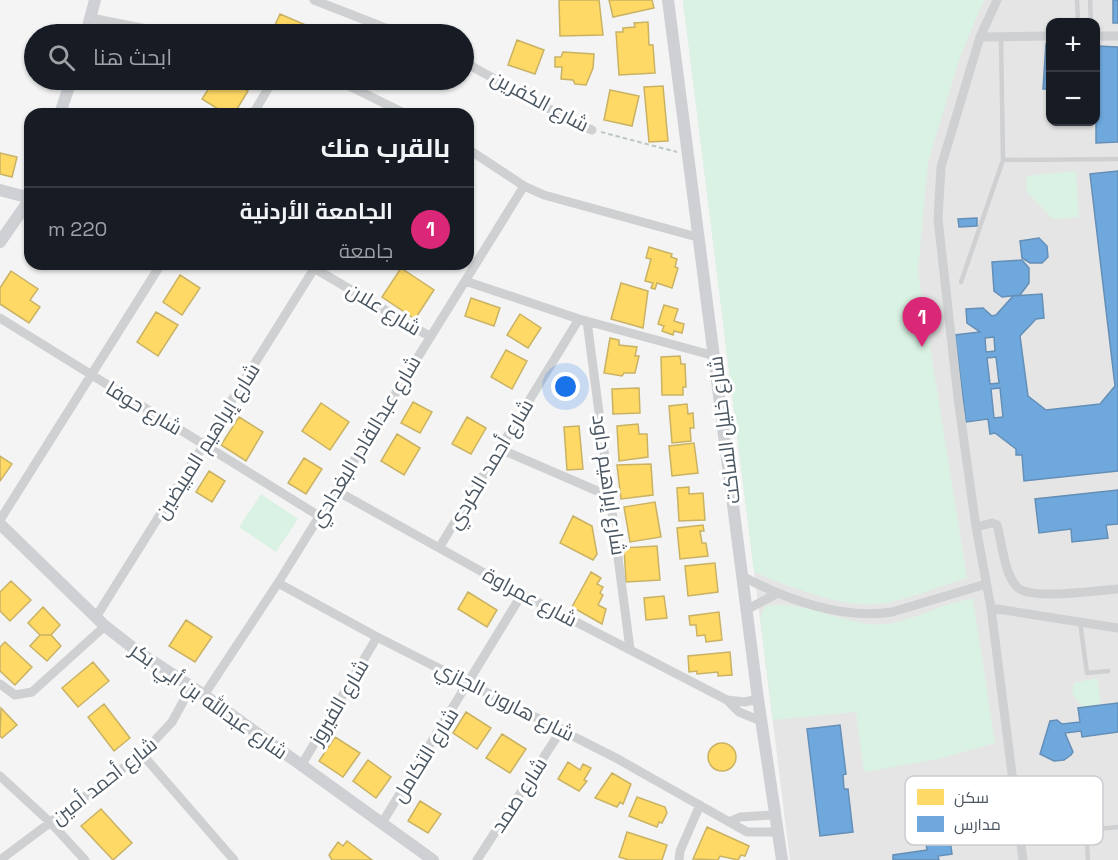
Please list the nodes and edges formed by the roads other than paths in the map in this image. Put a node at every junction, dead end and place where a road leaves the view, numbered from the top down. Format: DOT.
graph roads {
  1 [pos="95,0"];
  2 [pos="314,0"];
  3 [pos="668,0"];
  4 [pos="997,0"];
  5 [pos="1077,0"];
  6 [pos="1090,0"];
  7 [pos="91,18"];
  8 [pos="1078,18"];
  9 [pos="1090,18"];
  10 [pos="89,24"];
  11 [pos="121,24"];
  12 [pos="375,24"];
  13 [pos="1046,36"];
  14 [pos="1100,36"];
  15 [pos="1118,36"];
  16 [pos="980,37"];
  17 [pos="1001,38"];
  18 [pos="474,68"];
  19 [pos="68,90"];
  20 [pos="267,90"];
  21 [pos="357,90"];
  22 [pos="63,108"];
  23 [pos="257,108"];
  24 [pos="394,108"];
  25 [pos="592,130"];
  26 [pos="474,153"];
  27 [pos="1118,159"];
  28 [pos="1003,160"];
  29 [pos="524,186"];
  30 [pos="0,190"];
  31 [pos="24,197"];
  32 [pos="24,208"];
  33 [pos="697,237"];
  34 [pos="0,242"];
  35 [pos="474,267"];
  36 [pos="157,270"];
  37 [pos="310,270"];
  38 [pos="321,270"];
  39 [pos="472,270"];
  40 [pos="465,281"];
  41 [pos="961,282"];
  42 [pos="0,318"];
  43 [pos="583,320"];
  44 [pos="429,336"];
  45 [pos="715,356"];
  46 [pos="90,376"];
  47 [pos="206,444"];
  48 [pos="500,449"];
  49 [pos="335,490"];
  50 [pos="609,496"];
  51 [pos="319,516"];
  52 [pos="0,522"];
  53 [pos="976,527"];
  54 [pos="439,548"];
  55 [pos="742,576"];
  56 [pos="278,583"];
  57 [pos="986,584"];
  58 [pos="1118,589"];
  59 [pos="522,594"];
  60 [pos="776,594"];
  61 [pos="991,608"];
  62 [pos="746,610"];
  63 [pos="100,622"];
  64 [pos="1080,622"];
  65 [pos="1118,628"];
  66 [pos="377,637"];
  67 [pos="630,649"];
  68 [pos="1107,671"];
  69 [pos="469,683"];
  70 [pos="0,684"];
  71 [pos="191,687"];
  72 [pos="204,695"];
  73 [pos="758,699"];
  74 [pos="727,700"];
  75 [pos="761,721"];
  76 [pos="562,729"];
  77 [pos="142,754"];
  78 [pos="301,766"];
  79 [pos="0,776"];
  80 [pos="1012,776"];
  81 [pos="700,805"];
  82 [pos="773,815"];
  83 [pos="731,821"];
  84 [pos="51,823"];
  85 [pos="382,823"];
  86 [pos="1118,827"];
  87 [pos="1103,828"];
  88 [pos="776,832"];
  89 [pos="1021,845"];
  90 [pos="1087,845"];
  91 [pos="0,860"];
  92 [pos="85,860"];
  93 [pos="234,860"];
  94 [pos="433,860"];
  95 [pos="477,860"];
  96 [pos="679,860"];
  97 [pos="782,860"];
  98 [pos="1023,860"];
  99 [pos="1088,860"];
  1 -- 7 [label="street"];
  2 -- 12 [label="street"];
  3 -- 33 [label="street, شارع خليل الساكت"];
  4 -- 16 [label="street"];
  5 -- 8 [label="lane"];
  6 -- 9 [label="lane"];
  7 -- 10 [label="street"];
  7 -- 11 [label="street"];
  13 -- 17 [label="street"];
  14 -- 15 [label="street"];
  16 -- 17 [label="street"];
  16 -- 53 [label="street"];
  17 -- 28 [label="lane"];
  18 -- 25 [label="street, شارع الكفرين"];
  19 -- 22 [label="street"];
  20 -- 23 [label="street"];
  21 -- 24 [label="street"];
  26 -- 29 [label="street"];
  27 -- 28 [label="lane"];
  28 -- 41 [label="lane"];
  29 -- 33 [label="street"];
  29 -- 35 [label="street, شارع عبدالقادر البغدادي"];
  30 -- 31 [label="street"];
  32 -- 34 [label="street"];
  33 -- 45 [label="street, شارع خليل الساكت"];
  36 -- 46 [label="street"];
  37 -- 47 [label="street, شارع إبراهيم المبيضين"];
  38 -- 44 [label="street, شارع علان"];
  39 -- 40 [label="street, شارع عبدالقادر البغدادي"];
  40 -- 43 [label="street"];
  40 -- 44 [label="street, شارع عبدالقادر البغدادي"];
  42 -- 46 [label="street, شارع حوفا"];
  43 -- 45 [label="street"];
  43 -- 48 [label="street, شارع أحمد الكردي"];
  43 -- 50 [label="street, شارع إبراهيم داود"];
  44 -- 49 [label="street, شارع عبدالقادر البغدادي"];
  45 -- 55 [label="street, شارع خليل الساكت"];
  46 -- 47 [label="street, شارع حوفا"];
  46 -- 52 [label="street"];
  47 -- 51 [label="street, شارع حوفا"];
  47 -- 63 [label="street, شارع إبراهيم المبيضين"];
  48 -- 50 [label="street"];
  48 -- 54 [label="street, شارع أحمد الكردي"];
  49 -- 51 [label="street, شارع عبدالقادر البغدادي"];
  49 -- 54 [label="street, شارع عمراوة"];
  50 -- 67 [label="street, شارع إبراهيم داود"];
  51 -- 56 [label="street, شارع عبدالقادر البغدادي"];
  52 -- 63 [label="street, شارع عبدالله بن أبي بكر"];
  53 -- 57 [label="street"];
  53 -- 58 [label="street"];
  54 -- 59 [label="street, شارع عمراوة"];
  55 -- 60 [label="street"];
  55 -- 62 [label="street, شارع خليل الساكت"];
  56 -- 66 [label="street, شارع هارون الجازي"];
  56 -- 72 [label="street, شارع عبدالقادر البغدادي"];
  57 -- 60 [label="street"];
  57 -- 61 [label="street"];
  59 -- 67 [label="street, شارع عمراوة"];
  59 -- 69 [label="street, شارع التكامل"];
  60 -- 62 [label="street"];
  61 -- 64 [label="street"];
  61 -- 80 [label="street"];
  62 -- 73 [label="street, شارع خليل الساكت"];
  63 -- 70 [label="street, شارع إبراهيم المبيضين"];
  63 -- 71 [label="street, شارع عبدالله بن أبي بكر"];
  64 -- 65 [label="street"];
  64 -- 68 [label="lane"];
  66 -- 69 [label="street, شارع هارون الجازي"];
  66 -- 78 [label="street, شارع الفيروز"];
  67 -- 74 [label="street, شارع عمراوة"];
  69 -- 76 [label="street, شارع هارون الجازي"];
  69 -- 85 [label="street, شارع التكامل"];
  71 -- 72 [label="street, شارع عبدالله بن أبي بكر"];
  71 -- 77 [label="street, شارع أحمد أمين"];
  72 -- 78 [label="street, شارع عبدالله بن أبي بكر"];
  73 -- 74 [label="street, شارع عمراوة"];
  73 -- 75 [label="street, شارع خليل الساكت"];
  74 -- 75 [label="street, شارع عمراوة"];
  75 -- 82 [label="street, شارع خليل الساكت"];
  76 -- 81 [label="street, شارع هارون الجازي"];
  76 -- 95 [label="street, شارع صمد"];
  77 -- 84 [label="street, شارع أحمد أمين"];
  77 -- 93 [label="street"];
  78 -- 85 [label="street, شارع عبدالله بن أبي بكر"];
  79 -- 84 [label="street"];
  81 -- 83 [label="street, شارع هارون الجازي"];
  81 -- 96 [label="street"];
  82 -- 83 [label="street"];
  82 -- 88 [label="street, شارع خليل الساكت"];
  83 -- 88 [label="street, شارع هارون الجازي"];
  84 -- 91 [label="street, شارع أحمد أمين"];
  84 -- 92 [label="street"];
  85 -- 94 [label="street, شارع عبدالله بن أبي بكر"];
  86 -- 87 [label="lane"];
  88 -- 97 [label="street, شارع خليل الساكت"];
  89 -- 98 [label="street"];
  90 -- 99 [label="lane"];
}
